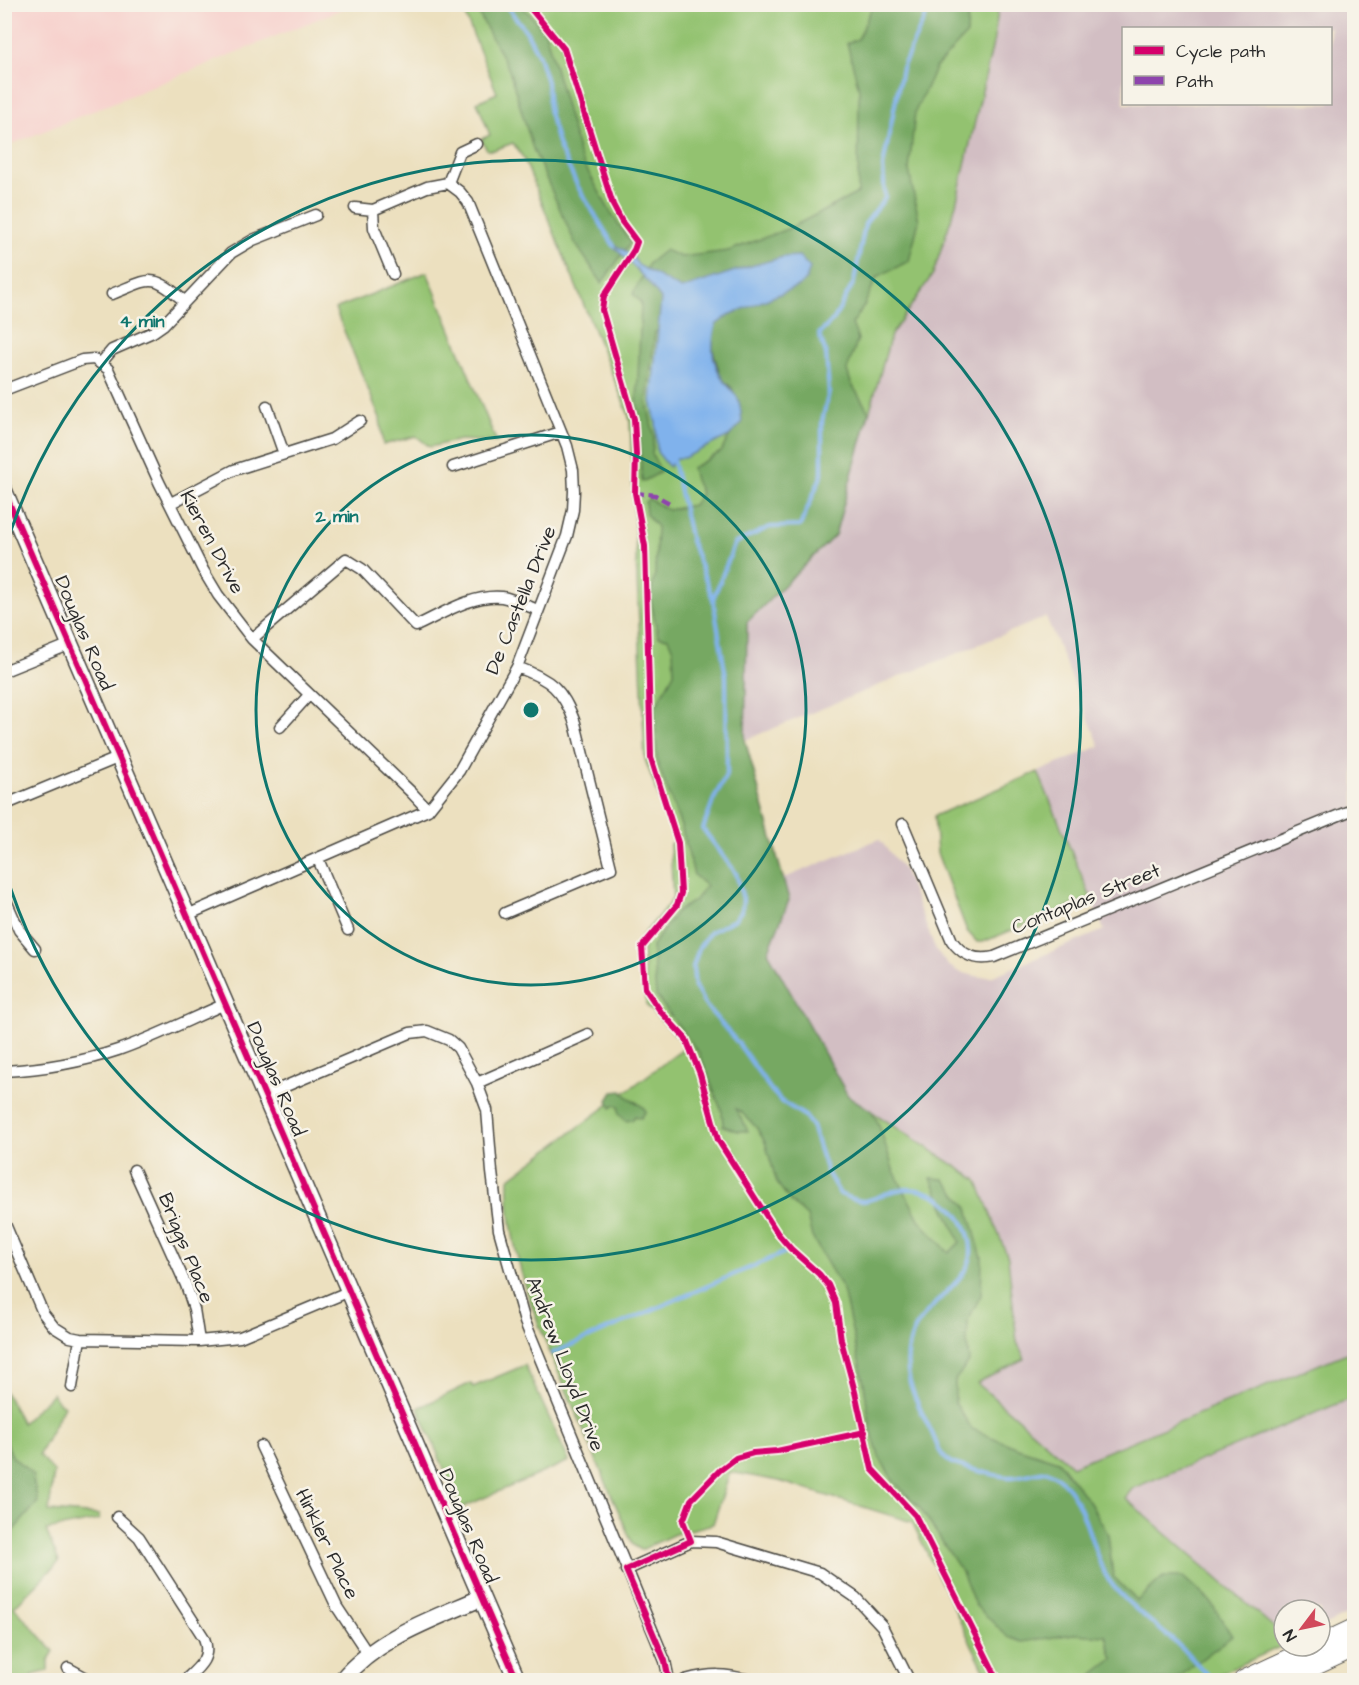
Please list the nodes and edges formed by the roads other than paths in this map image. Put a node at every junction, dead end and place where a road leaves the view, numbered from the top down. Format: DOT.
graph roads {
  1 [pos="477,144"];
  2 [pos="448,183"];
  3 [pos="355,208"];
  4 [pos="374,210"];
  5 [pos="316,215"];
  6 [pos="393,273"];
  7 [pos="112,294"];
  8 [pos="184,301"];
  9 [pos="101,363"];
  10 [pos="4,390"];
  11 [pos="267,406"];
  12 [pos="360,421"];
  13 [pos="561,432"];
  14 [pos="284,454"];
  15 [pos="453,467"];
  16 [pos="4,491"];
  17 [pos="171,503"];
  18 [pos="10,520"];
  19 [pos="538,610"];
  20 [pos="252,639"];
  21 [pos="71,644"];
  22 [pos="517,667"];
  23 [pos="4,671"];
  24 [pos="309,695"];
  25 [pos="280,727"];
  26 [pos="120,757"];
  27 [pos="4,805"];
  28 [pos="1354,809"];
  29 [pos="428,810"];
  30 [pos="903,824"];
  31 [pos="318,859"];
  32 [pos="4,896"];
  33 [pos="505,913"];
  34 [pos="187,915"];
  35 [pos="348,930"];
  36 [pos="35,949"];
  37 [pos="225,1004"];
  38 [pos="588,1034"];
  39 [pos="4,1071"];
  40 [pos="477,1083"];
  41 [pos="265,1095"];
  42 [pos="134,1170"];
  43 [pos="5,1224"];
  44 [pos="350,1291"];
  45 [pos="80,1339"];
  46 [pos="199,1341"];
  47 [pos="72,1387"];
  48 [pos="261,1446"];
  49 [pos="117,1517"];
  50 [pos="626,1570"];
  51 [pos="481,1598"];
  52 [pos="1354,1628"];
  53 [pos="1332,1638"];
  54 [pos="1354,1648"];
  55 [pos="368,1654"];
  56 [pos="1290,1658"];
  57 [pos="68,1668"];
  58 [pos="90,1680"];
  59 [pos="185,1680"];
  60 [pos="342,1680"];
  61 [pos="517,1680"];
  62 [pos="669,1680"];
  63 [pos="685,1680"];
  64 [pos="751,1680"];
  65 [pos="909,1680"];
  66 [pos="1243,1680"];
  67 [pos="1285,1680"];
  1 -- 2 [label="street"];
  2 -- 4 [label="street"];
  2 -- 13 [label="street, De Castella Drive"];
  3 -- 4 [label="street"];
  4 -- 6 [label="street"];
  5 -- 8 [label="street"];
  7 -- 8 [label="street"];
  8 -- 9 [label="street"];
  9 -- 10 [label="street"];
  9 -- 17 [label="street, Kieren Drive"];
  11 -- 14 [label="street"];
  12 -- 14 [label="street"];
  13 -- 15 [label="street"];
  13 -- 19 [label="street, De Castella Drive"];
  14 -- 17 [label="street"];
  16 -- 18 [label="street, Douglas Road"];
  17 -- 20 [label="street, Kieren Drive"];
  18 -- 21 [label="street, Douglas Road"];
  19 -- 20 [label="street"];
  19 -- 22 [label="street, De Castella Drive"];
  20 -- 24 [label="street, Kieren Drive"];
  21 -- 23 [label="street"];
  21 -- 26 [label="street, Douglas Road"];
  22 -- 29 [label="street, De Castella Drive"];
  22 -- 33 [label="street"];
  24 -- 25 [label="street"];
  24 -- 29 [label="street, Kieren Drive"];
  26 -- 27 [label="street"];
  26 -- 34 [label="street, Douglas Road"];
  28 -- 30 [label="street, Contaplas Street"];
  29 -- 31 [label="street, De Castella Drive"];
  31 -- 34 [label="street, De Castella Drive"];
  31 -- 35 [label="street"];
  32 -- 36 [label="street"];
  34 -- 37 [label="street, Douglas Road"];
  37 -- 39 [label="street"];
  37 -- 41 [label="street, Douglas Road"];
  38 -- 40 [label="street"];
  40 -- 41 [label="street, Andrew Lloyd Drive"];
  40 -- 50 [label="street, Andrew Lloyd Drive"];
  41 -- 44 [label="street, Douglas Road"];
  42 -- 46 [label="street, Briggs Place"];
  43 -- 45 [label="street"];
  44 -- 46 [label="street"];
  44 -- 51 [label="street, Douglas Road"];
  45 -- 46 [label="street"];
  45 -- 47 [label="street"];
  48 -- 55 [label="street, Hinkler Place"];
  49 -- 59 [label="street"];
  50 -- 62 [label="street, Andrew Lloyd Drive"];
  50 -- 65 [label="street"];
  51 -- 55 [label="street"];
  51 -- 61 [label="street, Douglas Road"];
  52 -- 53 [label="main road"];
  54 -- 67 [label="main road"];
  55 -- 60 [label="street"];
  56 -- 66 [label="main road"];
  57 -- 58 [label="street"];
  63 -- 64 [label="street"];
}
